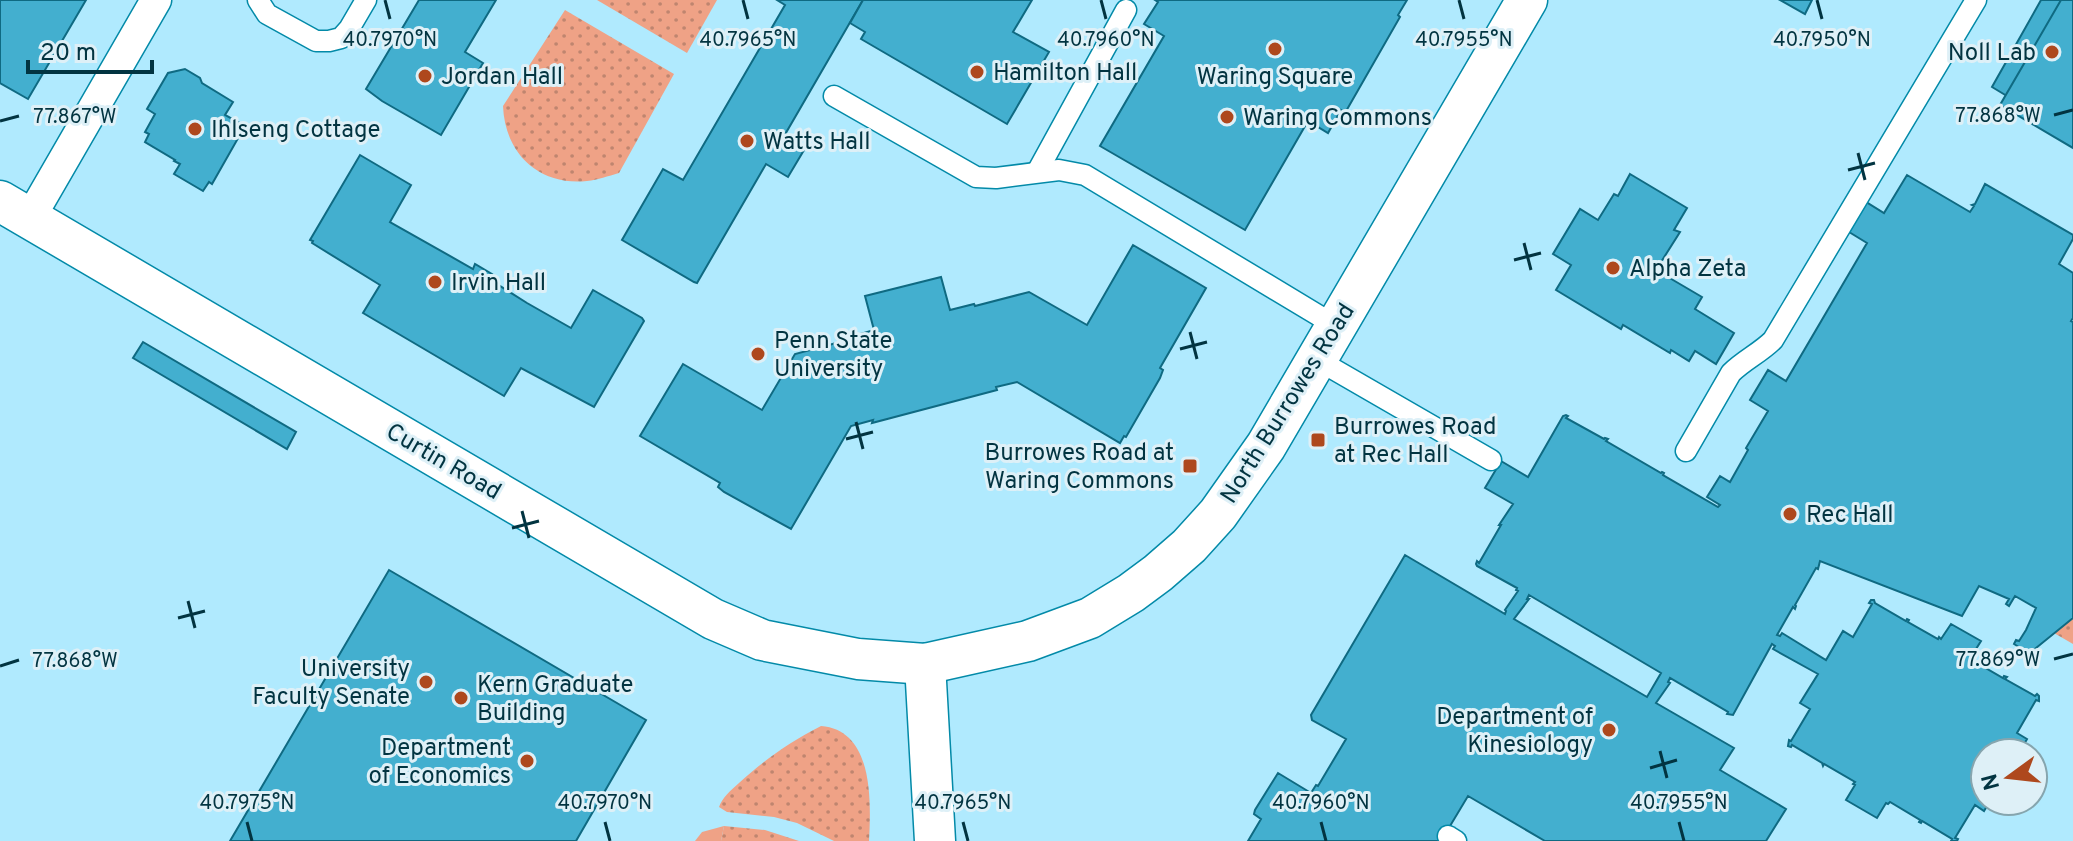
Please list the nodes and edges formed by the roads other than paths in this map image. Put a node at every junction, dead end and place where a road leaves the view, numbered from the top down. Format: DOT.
graph roads {
  1 [pos="156,0"];
  2 [pos="258,0"];
  3 [pos="366,0"];
  4 [pos="1527,0"];
  5 [pos="1976,0"];
  6 [pos="1126,10"];
  7 [pos="834,96"];
  8 [pos="1037,172"];
  9 [pos="15,209"];
  10 [pos="1336,326"];
  11 [pos="1316,359"];
  12 [pos="1686,451"];
  13 [pos="1491,460"];
  14 [pos="925,664"];
  15 [pos="935,841"];
  1 -- 9 [label="street"];
  2 -- 3 [label="lane"];
  4 -- 10 [label="street, North Burrowes Road"];
  5 -- 12 [label="lane"];
  6 -- 8 [label="lane"];
  7 -- 8 [label="lane"];
  8 -- 10 [label="lane"];
  9 -- 14 [label="street, Curtin Road"];
  10 -- 11 [label="street, North Burrowes Road"];
  11 -- 13 [label="lane"];
  11 -- 14 [label="street, North Burrowes Road"];
  14 -- 15 [label="street"];
}
